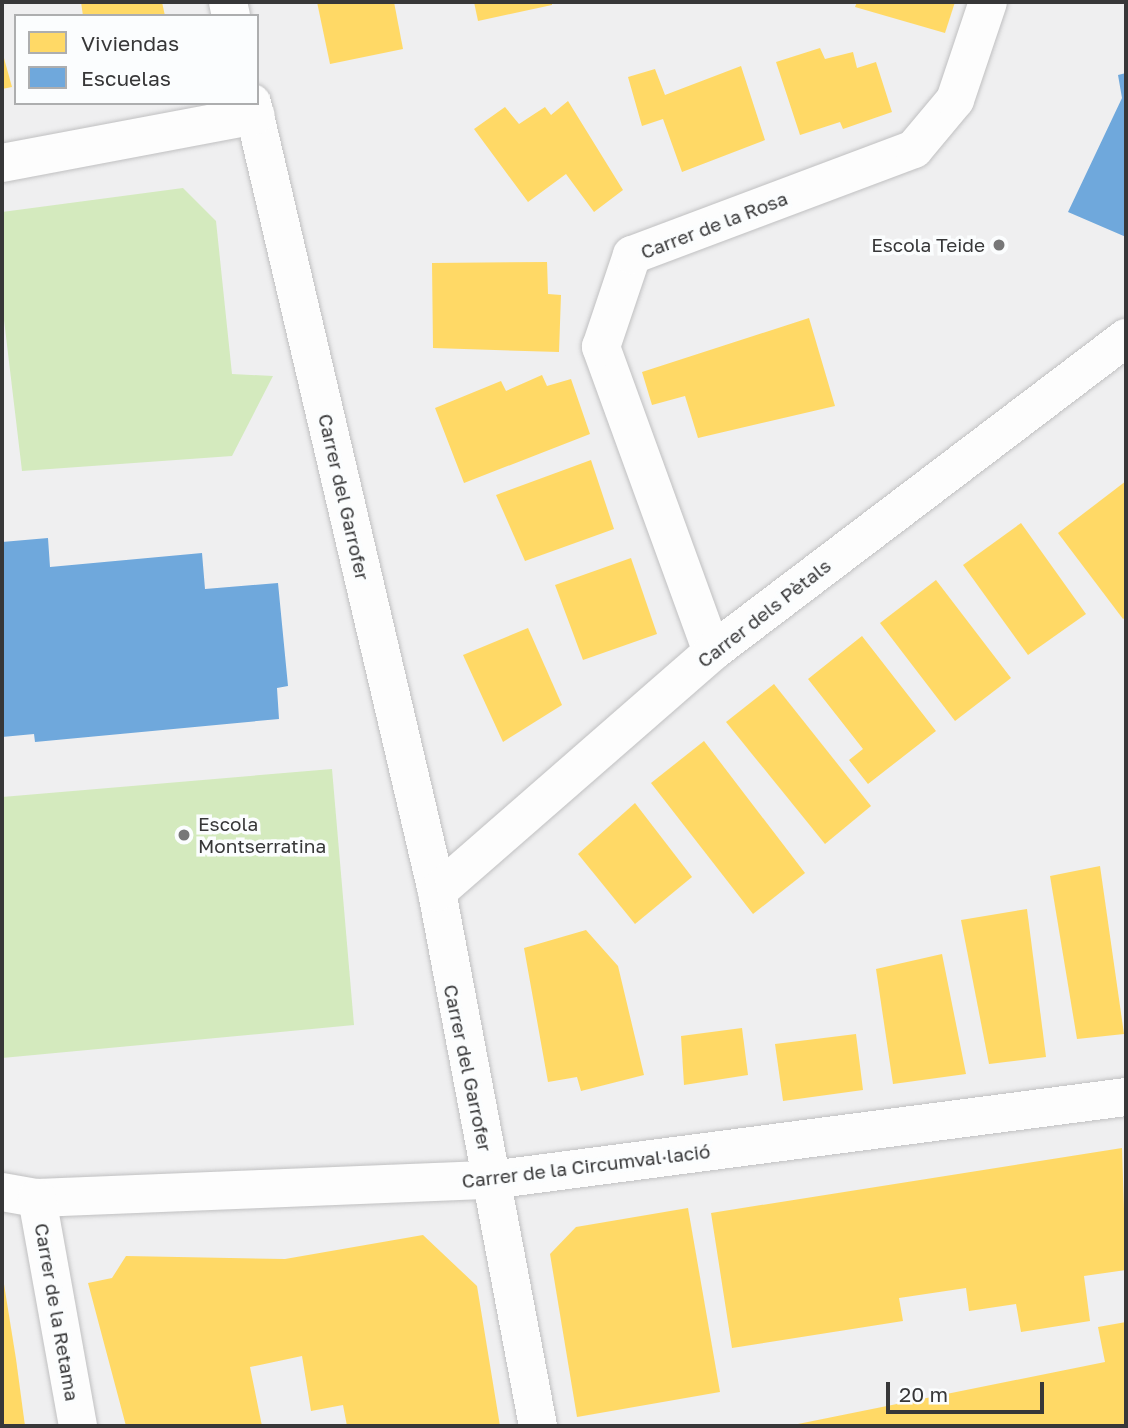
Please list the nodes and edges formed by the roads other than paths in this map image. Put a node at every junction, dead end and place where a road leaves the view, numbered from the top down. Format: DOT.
graph roads {
  1 [pos="988,2"];
  2 [pos="253,109"];
  3 [pos="2,163"];
  4 [pos="1126,338"];
  5 [pos="712,652"];
  6 [pos="437,904"];
  7 [pos="1126,1097"];
  8 [pos="491,1180"];
  9 [pos="19,1195"];
  10 [pos="78,1426"];
  11 [pos="538,1426"];
  1 -- 5 [label="street, Carrer de la Rosa"];
  2 -- 3 [label="street"];
  2 -- 6 [label="street, Carrer del Garrofer"];
  4 -- 5 [label="street, Carrer dels Pètals"];
  5 -- 6 [label="street, Carrer dels Pètals"];
  6 -- 8 [label="street, Carrer del Garrofer"];
  7 -- 8 [label="street, Carrer de la Circumval·lació"];
  8 -- 9 [label="street, Carrer de la Circumval·lació"];
  8 -- 11 [label="street, Carrer del Garrofer"];
  9 -- 10 [label="street, Carrer de la Retama"];
}
